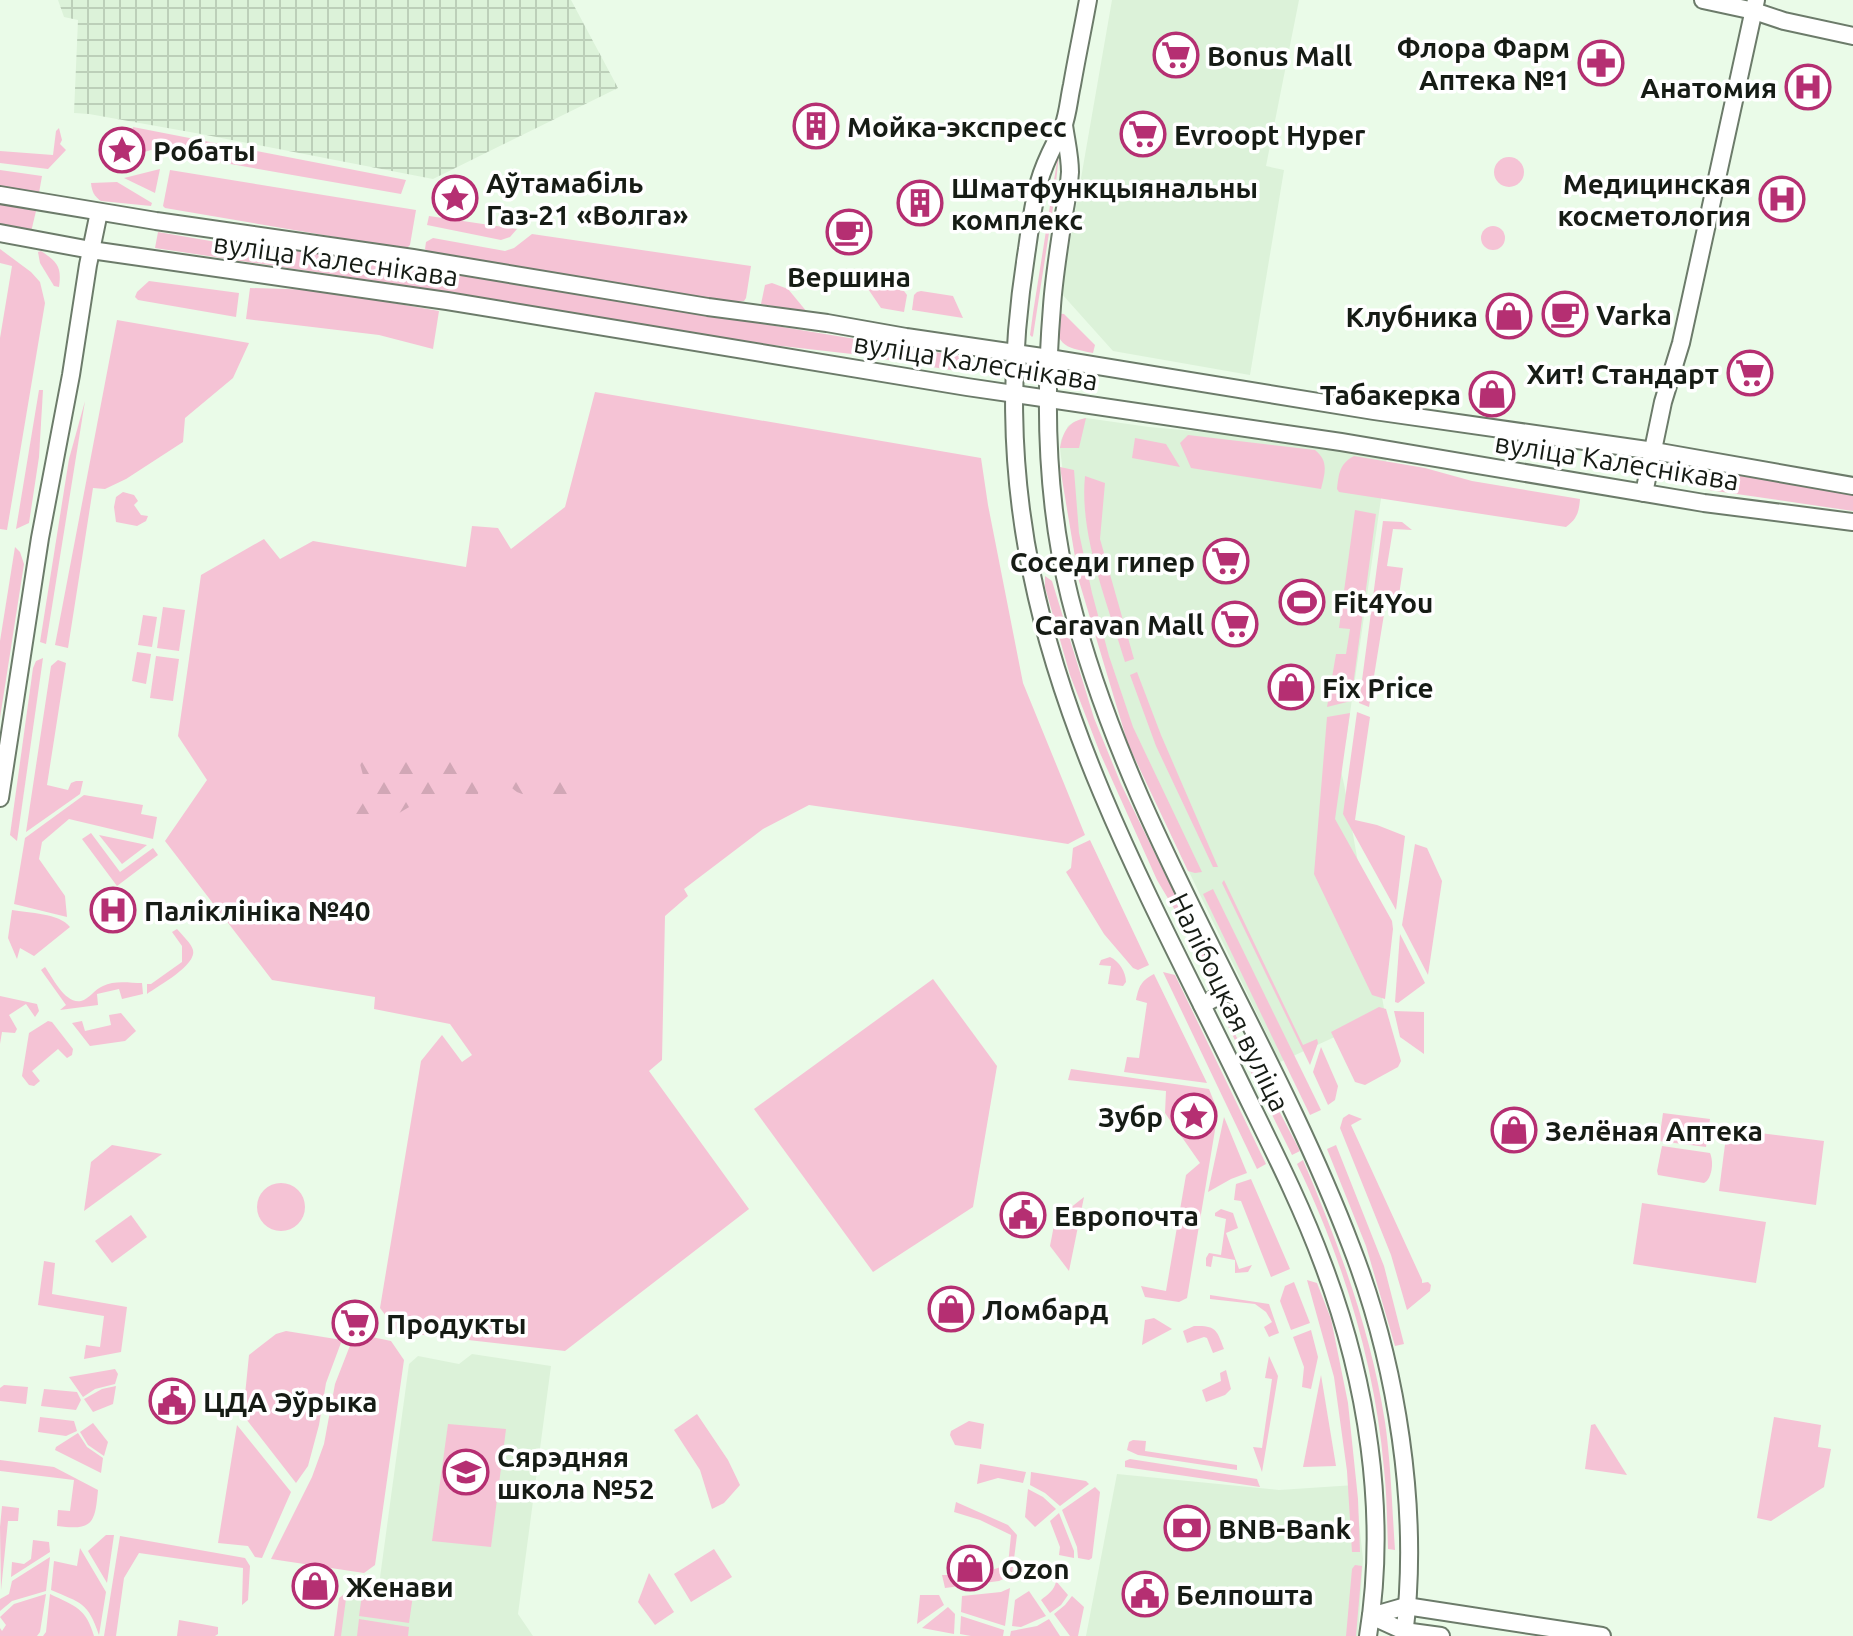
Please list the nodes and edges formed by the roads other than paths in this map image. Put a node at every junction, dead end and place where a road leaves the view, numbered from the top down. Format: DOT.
graph roads {
  1 [pos="1088,0"];
  2 [pos="1703,0"];
  3 [pos="1755,5"];
  4 [pos="1853,36"];
  5 [pos="1064,125"];
  6 [pos="0,195"];
  7 [pos="99,212"];
  8 [pos="0,233"];
  9 [pos="91,250"];
  10 [pos="1014,353"];
  11 [pos="1049,358"];
  12 [pos="1013,394"];
  13 [pos="1048,400"];
  14 [pos="1654,451"];
  15 [pos="1853,486"];
  16 [pos="1644,493"];
  17 [pos="1853,522"];
  18 [pos="0,798"];
  19 [pos="1232,989"];
  20 [pos="1202,1005"];
  21 [pos="1406,1606"];
  22 [pos="1371,1616"];
  23 [pos="1404,1634"];
  24 [pos="1368,1636"];
  25 [pos="1441,1636"];
  26 [pos="1602,1636"];
  1 -- 5 [label="main road"];
  2 -- 3 [label="main road"];
  3 -- 4 [label="main road"];
  3 -- 14 [label="main road"];
  5 -- 10 [label="main road, Налібоцкая вуліца"];
  5 -- 11 [label="main road, Налібоцкая вуліца"];
  6 -- 7 [label="main road, вуліца Калеснікава"];
  7 -- 9 [label="main road"];
  7 -- 10 [label="main road, вуліца Калеснікава"];
  8 -- 9 [label="main road, вуліца Калеснікава"];
  9 -- 12 [label="main road, вуліца Калеснікава"];
  9 -- 18 [label="main road"];
  10 -- 11 [label="main road, вуліца Калеснікава"];
  10 -- 12 [label="main road, Налібоцкая вуліца"];
  11 -- 13 [label="main road, Налібоцкая вуліца"];
  11 -- 14 [label="main road, вуліца Калеснікава"];
  12 -- 13 [label="main road, вуліца Калеснікава"];
  12 -- 20 [label="main road, Налібоцкая вуліца"];
  13 -- 16 [label="main road, вуліца Калеснікава"];
  13 -- 19 [label="main road, Налібоцкая вуліца"];
  14 -- 15 [label="main road, вуліца Калеснікава"];
  14 -- 16 [label="main road"];
  16 -- 17 [label="main road, вуліца Калеснікава"];
  19 -- 20 [label="main road"];
  19 -- 21 [label="main road, Налібоцкая вуліца"];
  20 -- 22 [label="main road, Налібоцкая вуліца"];
  21 -- 22 [label="main road"];
  21 -- 23 [label="main road, Налібоцкая вуліца"];
  21 -- 26 [label="main road"];
  22 -- 23 [label="main road"];
  22 -- 24 [label="main road, Налібоцкая вуліца"];
  23 -- 25 [label="main road"];
}
